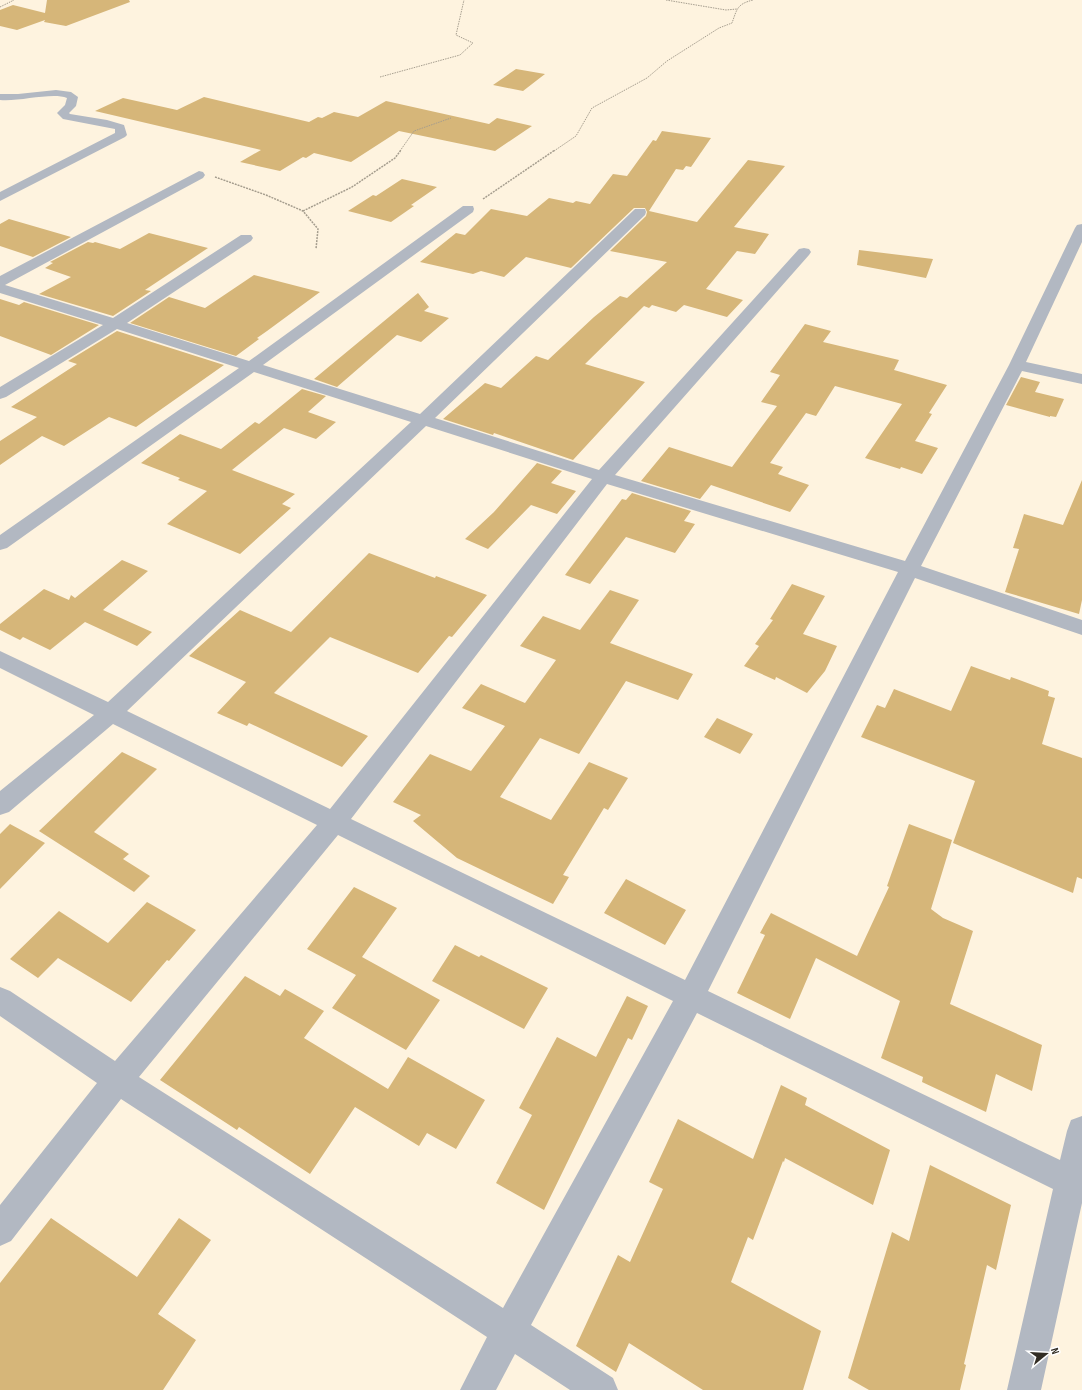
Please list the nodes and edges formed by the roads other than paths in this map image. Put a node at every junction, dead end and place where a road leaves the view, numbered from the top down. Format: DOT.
graph roads {
  1 [pos="0,98"];
  2 [pos="199,175"];
  3 [pos="0,197"];
  4 [pos="468,209"];
  5 [pos="640,212"];
  6 [pos="1082,228"];
  7 [pos="246,238"];
  8 [pos="804,252"];
  9 [pos="0,282"];
  10 [pos="0,288"];
  11 [pos="115,324"];
  12 [pos="1017,365"];
  13 [pos="252,366"];
  14 [pos="1082,379"];
  15 [pos="0,394"];
  16 [pos="423,420"];
  17 [pos="602,477"];
  18 [pos="0,544"];
  19 [pos="910,569"];
  20 [pos="1082,628"];
  21 [pos="0,659"];
  22 [pos="112,713"];
  23 [pos="0,805"];
  24 [pos="334,822"];
  25 [pos="691,996"];
  26 [pos="0,1000"];
  27 [pos="118,1080"];
  28 [pos="1082,1131"];
  29 [pos="1077,1185"];
  30 [pos="0,1230"];
  31 [pos="508,1330"];
  32 [pos="476,1390"];
  33 [pos="601,1390"];
  34 [pos="1024,1390"];
  1 -- 3 [label="street"];
  2 -- 9 [label="street"];
  4 -- 13 [label="street"];
  5 -- 16 [label="street"];
  6 -- 12 [label="street"];
  7 -- 11 [label="street"];
  8 -- 17 [label="street"];
  10 -- 11 [label="street"];
  11 -- 13 [label="street"];
  11 -- 15 [label="street"];
  12 -- 14 [label="street"];
  12 -- 19 [label="street"];
  13 -- 16 [label="street"];
  13 -- 18 [label="street"];
  16 -- 17 [label="street"];
  16 -- 22 [label="street"];
  17 -- 19 [label="street"];
  17 -- 24 [label="street"];
  19 -- 20 [label="street"];
  19 -- 25 [label="street"];
  21 -- 22 [label="street"];
  22 -- 23 [label="street"];
  22 -- 24 [label="street"];
  24 -- 25 [label="street"];
  24 -- 27 [label="street"];
  25 -- 29 [label="street"];
  25 -- 31 [label="street"];
  26 -- 27 [label="street"];
  27 -- 30 [label="street"];
  27 -- 31 [label="street"];
  28 -- 29 [label="street"];
  29 -- 34 [label="street"];
  31 -- 32 [label="street"];
  31 -- 33 [label="street"];
}
